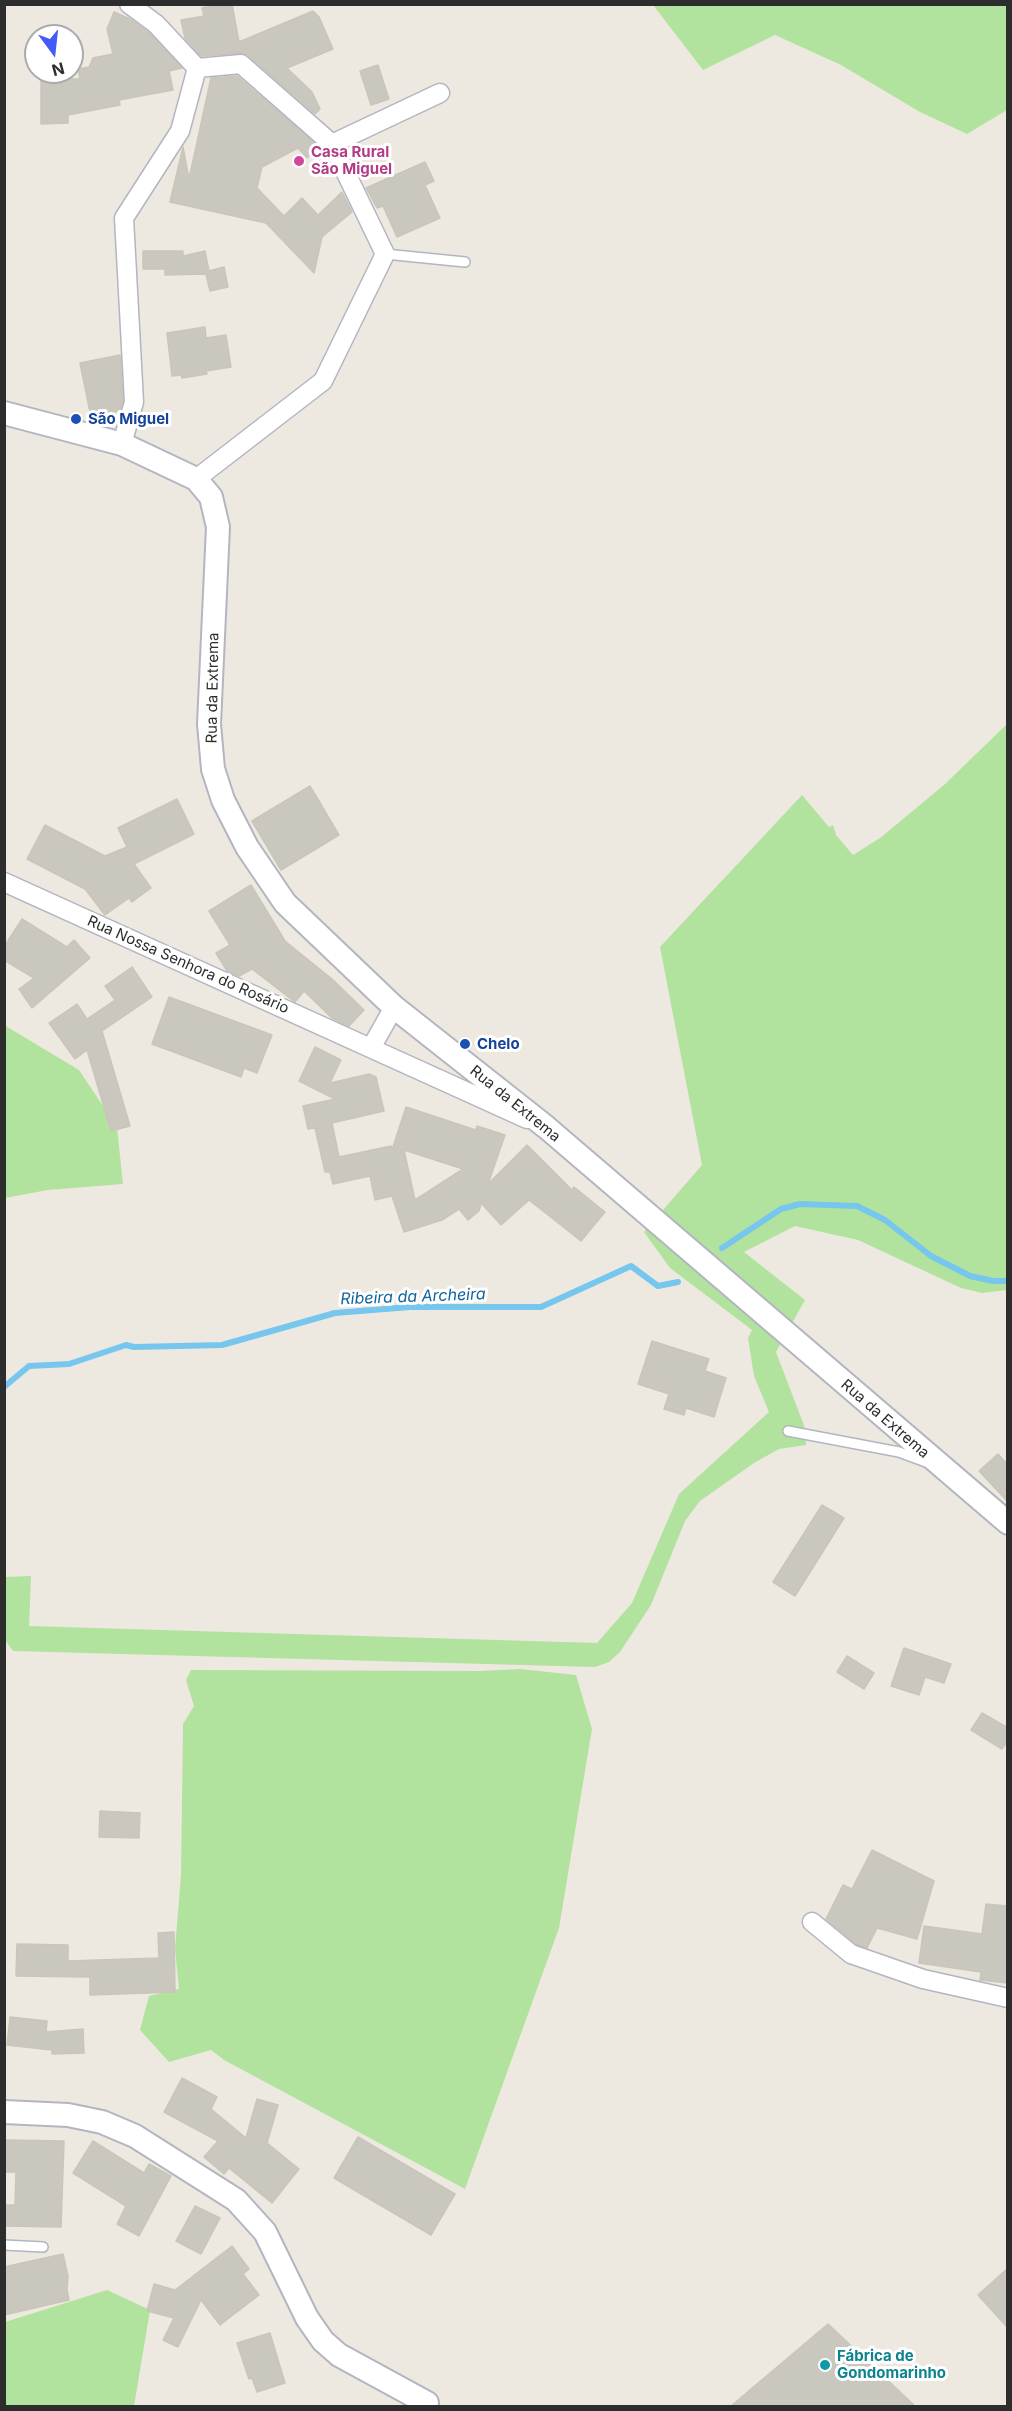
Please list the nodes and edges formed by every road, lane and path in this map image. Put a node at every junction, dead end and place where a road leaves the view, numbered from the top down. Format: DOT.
graph roads {
  1 [pos="129,4"];
  2 [pos="197,68"];
  3 [pos="440,93"];
  4 [pos="332,144"];
  5 [pos="385,254"];
  6 [pos="465,262"];
  7 [pos="4,413"];
  8 [pos="122,444"];
  9 [pos="196,479"];
  10 [pos="4,882"];
  11 [pos="394,1007"];
  12 [pos="371,1048"];
  13 [pos="546,1127"];
  14 [pos="788,1431"];
  15 [pos="942,1468"];
  16 [pos="1008,1523"];
  17 [pos="813,1922"];
  18 [pos="1008,1998"];
  19 [pos="4,2112"];
  20 [pos="4,2245"];
  21 [pos="43,2247"];
  22 [pos="372,2373"];
  23 [pos="424,2405"];
  24 [pos="393,2406"];
  1 -- 2 [label="street"];
  2 -- 4 [label="street"];
  2 -- 8 [label="street"];
  3 -- 4 [label="street"];
  4 -- 5 [label="street"];
  5 -- 6 [label="lane"];
  5 -- 9 [label="street"];
  7 -- 8 [label="street"];
  8 -- 9 [label="street"];
  9 -- 11 [label="street, Rua da Extrema"];
  10 -- 12 [label="street, Rua Nossa Senhora do Rosário"];
  11 -- 12 [label="street"];
  11 -- 13 [label="street, Rua da Extrema"];
  12 -- 13 [label="street, Rua Nossa Senhora do Rosário"];
  13 -- 15 [label="street, Rua da Extrema"];
  14 -- 15 [label="lane"];
  15 -- 16 [label="street, Rua da Extrema"];
  17 -- 18 [label="street"];
  19 -- 22 [label="street"];
  20 -- 21 [label="lane"];
  22 -- 23 [label="street"];
  22 -- 24 [label="street"];
}
